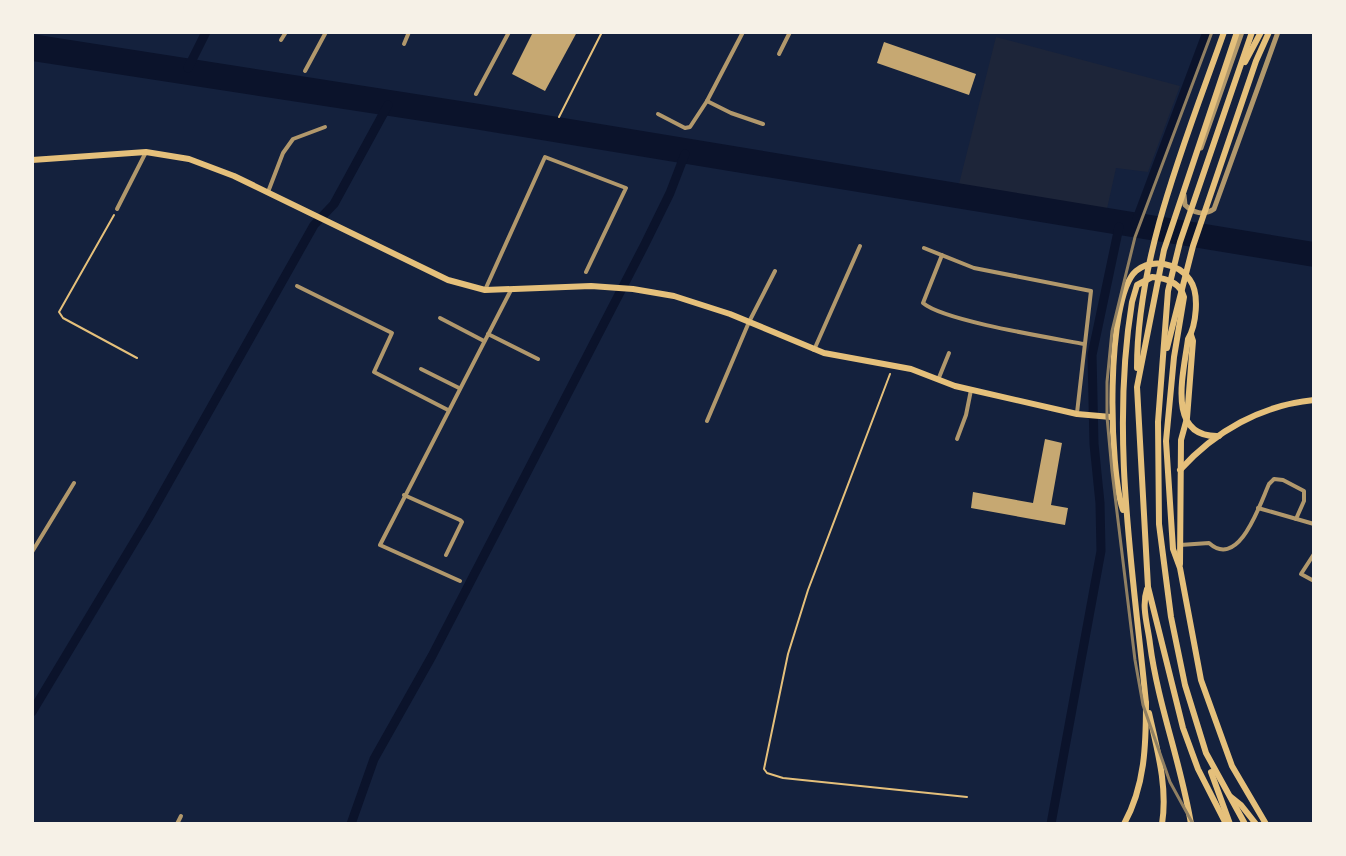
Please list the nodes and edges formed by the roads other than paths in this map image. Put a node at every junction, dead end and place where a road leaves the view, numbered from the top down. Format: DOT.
graph roads {
  1 [pos="286,32"];
  2 [pos="326,32"];
  3 [pos="409,32"];
  4 [pos="509,32"];
  5 [pos="743,32"];
  6 [pos="790,32"];
  7 [pos="1224,32"];
  8 [pos="1240,32"];
  9 [pos="1252,32"];
  10 [pos="1261,32"];
  11 [pos="1269,32"];
  12 [pos="1278,32"];
  13 [pos="281,40"];
  14 [pos="404,44"];
  15 [pos="779,54"];
  16 [pos="305,71"];
  17 [pos="1238,72"];
  18 [pos="476,94"];
  19 [pos="707,101"];
  20 [pos="658,114"];
  21 [pos="763,124"];
  22 [pos="325,127"];
  23 [pos="146,152"];
  24 [pos="32,160"];
  25 [pos="268,192"];
  26 [pos="117,209"];
  27 [pos="860,246"];
  28 [pos="924,248"];
  29 [pos="942,255"];
  30 [pos="775,271"];
  31 [pos="586,272"];
  32 [pos="297,286"];
  33 [pos="512,288"];
  34 [pos="485,290"];
  35 [pos="440,318"];
  36 [pos="749,322"];
  37 [pos="488,334"];
  38 [pos="484,341"];
  39 [pos="1084,344"];
  40 [pos="814,350"];
  41 [pos="949,353"];
  42 [pos="1165,356"];
  43 [pos="538,359"];
  44 [pos="421,369"];
  45 [pos="938,380"];
  46 [pos="1137,387"];
  47 [pos="459,388"];
  48 [pos="971,390"];
  49 [pos="1314,400"];
  50 [pos="448,410"];
  51 [pos="1081,414"];
  52 [pos="1111,417"];
  53 [pos="1187,418"];
  54 [pos="707,421"];
  55 [pos="1219,436"];
  56 [pos="957,439"];
  57 [pos="1180,470"];
  58 [pos="74,483"];
  59 [pos="404,495"];
  60 [pos="1258,508"];
  61 [pos="1126,517"];
  62 [pos="1296,519"];
  63 [pos="1314,524"];
  64 [pos="1180,545"];
  65 [pos="32,552"];
  66 [pos="1314,554"];
  67 [pos="446,555"];
  68 [pos="1180,568"];
  69 [pos="460,581"];
  70 [pos="1314,581"];
  71 [pos="1148,587"];
  72 [pos="1146,703"];
  73 [pos="1206,753"];
  74 [pos="1228,795"];
  75 [pos="181,816"];
  76 [pos="177,824"];
  77 [pos="1124,824"];
  78 [pos="1162,824"];
  79 [pos="1191,824"];
  80 [pos="1228,824"];
  81 [pos="1245,824"];
  82 [pos="1256,824"];
  83 [pos="1266,824"];
  1 -- 13 [label="street"];
  2 -- 16 [label="street"];
  3 -- 14 [label="street"];
  4 -- 18 [label="street"];
  5 -- 19 [label="street"];
  6 -- 15 [label="street"];
  7 -- 46 [label="main road"];
  8 -- 12 [label="street"];
  8 -- 46 [label="main road"];
  9 -- 17 [label="main road"];
  10 -- 17 [label="main road"];
  11 -- 42 [label="main road"];
  17 -- 42 [label="main road"];
  19 -- 20 [label="street"];
  19 -- 21 [label="street"];
  22 -- 25 [label="street"];
  23 -- 24 [label="main road"];
  23 -- 25 [label="main road"];
  23 -- 26 [label="street"];
  25 -- 34 [label="main road"];
  27 -- 40 [label="street"];
  28 -- 29 [label="street"];
  29 -- 39 [label="street"];
  29 -- 39 [label="street"];
  30 -- 36 [label="street"];
  31 -- 34 [label="street"];
  32 -- 50 [label="street"];
  33 -- 34 [label="main road"];
  33 -- 36 [label="main road"];
  33 -- 37 [label="street"];
  35 -- 38 [label="street"];
  36 -- 40 [label="main road"];
  36 -- 54 [label="street"];
  37 -- 38 [label="street"];
  37 -- 43 [label="street"];
  38 -- 47 [label="street"];
  39 -- 51 [label="street"];
  40 -- 45 [label="main road"];
  41 -- 45 [label="street"];
  42 -- 73 [label="main road"];
  44 -- 47 [label="street"];
  45 -- 48 [label="main road"];
  46 -- 71 [label="main road"];
  47 -- 50 [label="street"];
  48 -- 51 [label="main road"];
  48 -- 56 [label="street"];
  49 -- 55 [label="main road"];
  50 -- 59 [label="street"];
  51 -- 52 [label="main road"];
  52 -- 53 [label="main road"];
  52 -- 61 [label="main road"];
  53 -- 55 [label="main road"];
  53 -- 57 [label="main road"];
  55 -- 57 [label="main road"];
  57 -- 64 [label="main road"];
  58 -- 65 [label="street"];
  59 -- 67 [label="street"];
  59 -- 69 [label="street"];
  60 -- 62 [label="street"];
  60 -- 62 [label="street"];
  60 -- 64 [label="street"];
  61 -- 68 [label="main road"];
  61 -- 72 [label="main road"];
  62 -- 63 [label="street"];
  64 -- 68 [label="main road"];
  66 -- 70 [label="street"];
  68 -- 83 [label="main road"];
  71 -- 79 [label="main road"];
  71 -- 80 [label="main road"];
  72 -- 77 [label="main road"];
  72 -- 78 [label="main road"];
  73 -- 74 [label="main road"];
  73 -- 80 [label="main road"];
  74 -- 81 [label="main road"];
  74 -- 82 [label="main road"];
  75 -- 76 [label="street"];
}
